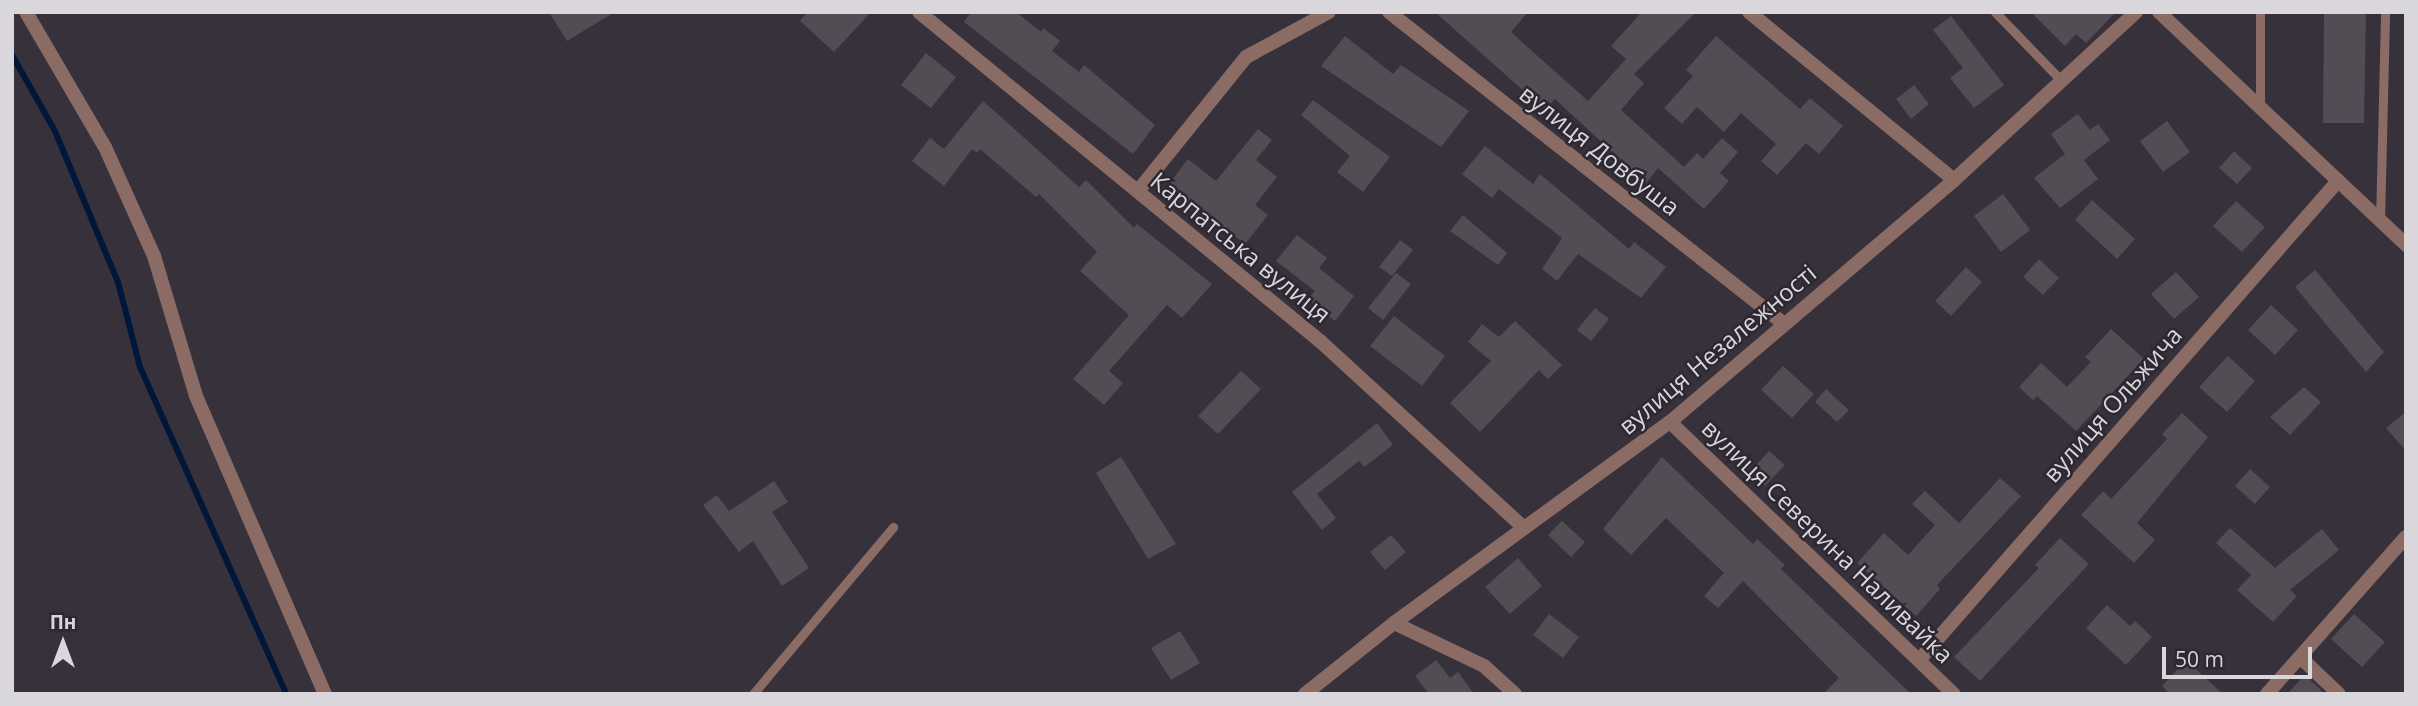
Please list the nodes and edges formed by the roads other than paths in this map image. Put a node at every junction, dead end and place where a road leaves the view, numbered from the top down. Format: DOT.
graph roads {
  1 [pos="26,12"];
  2 [pos="919,12"];
  3 [pos="1329,12"];
  4 [pos="1389,12"];
  5 [pos="1749,12"];
  6 [pos="1995,12"];
  7 [pos="2136,12"];
  8 [pos="2159,12"];
  9 [pos="2260,12"];
  10 [pos="2385,12"];
  11 [pos="2060,79"];
  12 [pos="2260,107"];
  13 [pos="1954,180"];
  14 [pos="2338,181"];
  15 [pos="1138,191"];
  16 [pos="2380,221"];
  17 [pos="2406,245"];
  18 [pos="1783,323"];
  19 [pos="1670,422"];
  20 [pos="893,527"];
  21 [pos="1524,528"];
  22 [pos="2406,537"];
  23 [pos="1394,623"];
  24 [pos="1921,658"];
  25 [pos="2301,658"];
  26 [pos="325,694"];
  27 [pos="753,694"];
  28 [pos="1304,694"];
  29 [pos="1515,694"];
  30 [pos="1954,694"];
  31 [pos="2267,694"];
  32 [pos="2339,694"];
  1 -- 26 [label="street"];
  2 -- 15 [label="street, Карпатська вулиця"];
  3 -- 15 [label="street"];
  4 -- 18 [label="street, вулиця Довбуша"];
  5 -- 13 [label="street"];
  6 -- 11 [label="lane"];
  7 -- 11 [label="street, вулиця Незалежності"];
  8 -- 12 [label="street"];
  9 -- 12 [label="lane"];
  10 -- 16 [label="lane"];
  11 -- 13 [label="street, вулиця Незалежності"];
  12 -- 14 [label="street"];
  13 -- 18 [label="street, вулиця Незалежності"];
  14 -- 16 [label="street"];
  14 -- 24 [label="street, вулиця Ольжича"];
  15 -- 21 [label="street, Карпатська вулиця"];
  16 -- 17 [label="street"];
  18 -- 19 [label="street, вулиця Незалежності"];
  19 -- 21 [label="street, вулиця Незалежності"];
  19 -- 24 [label="street, вулиця Северина Наливайка"];
  20 -- 27 [label="lane"];
  21 -- 23 [label="street, вулиця Незалежності"];
  22 -- 25 [label="street"];
  23 -- 28 [label="street, вулиця Незалежності"];
  23 -- 29 [label="street"];
  24 -- 30 [label="street, вулиця Северина Наливайка"];
  25 -- 31 [label="street"];
  25 -- 32 [label="street"];
}
